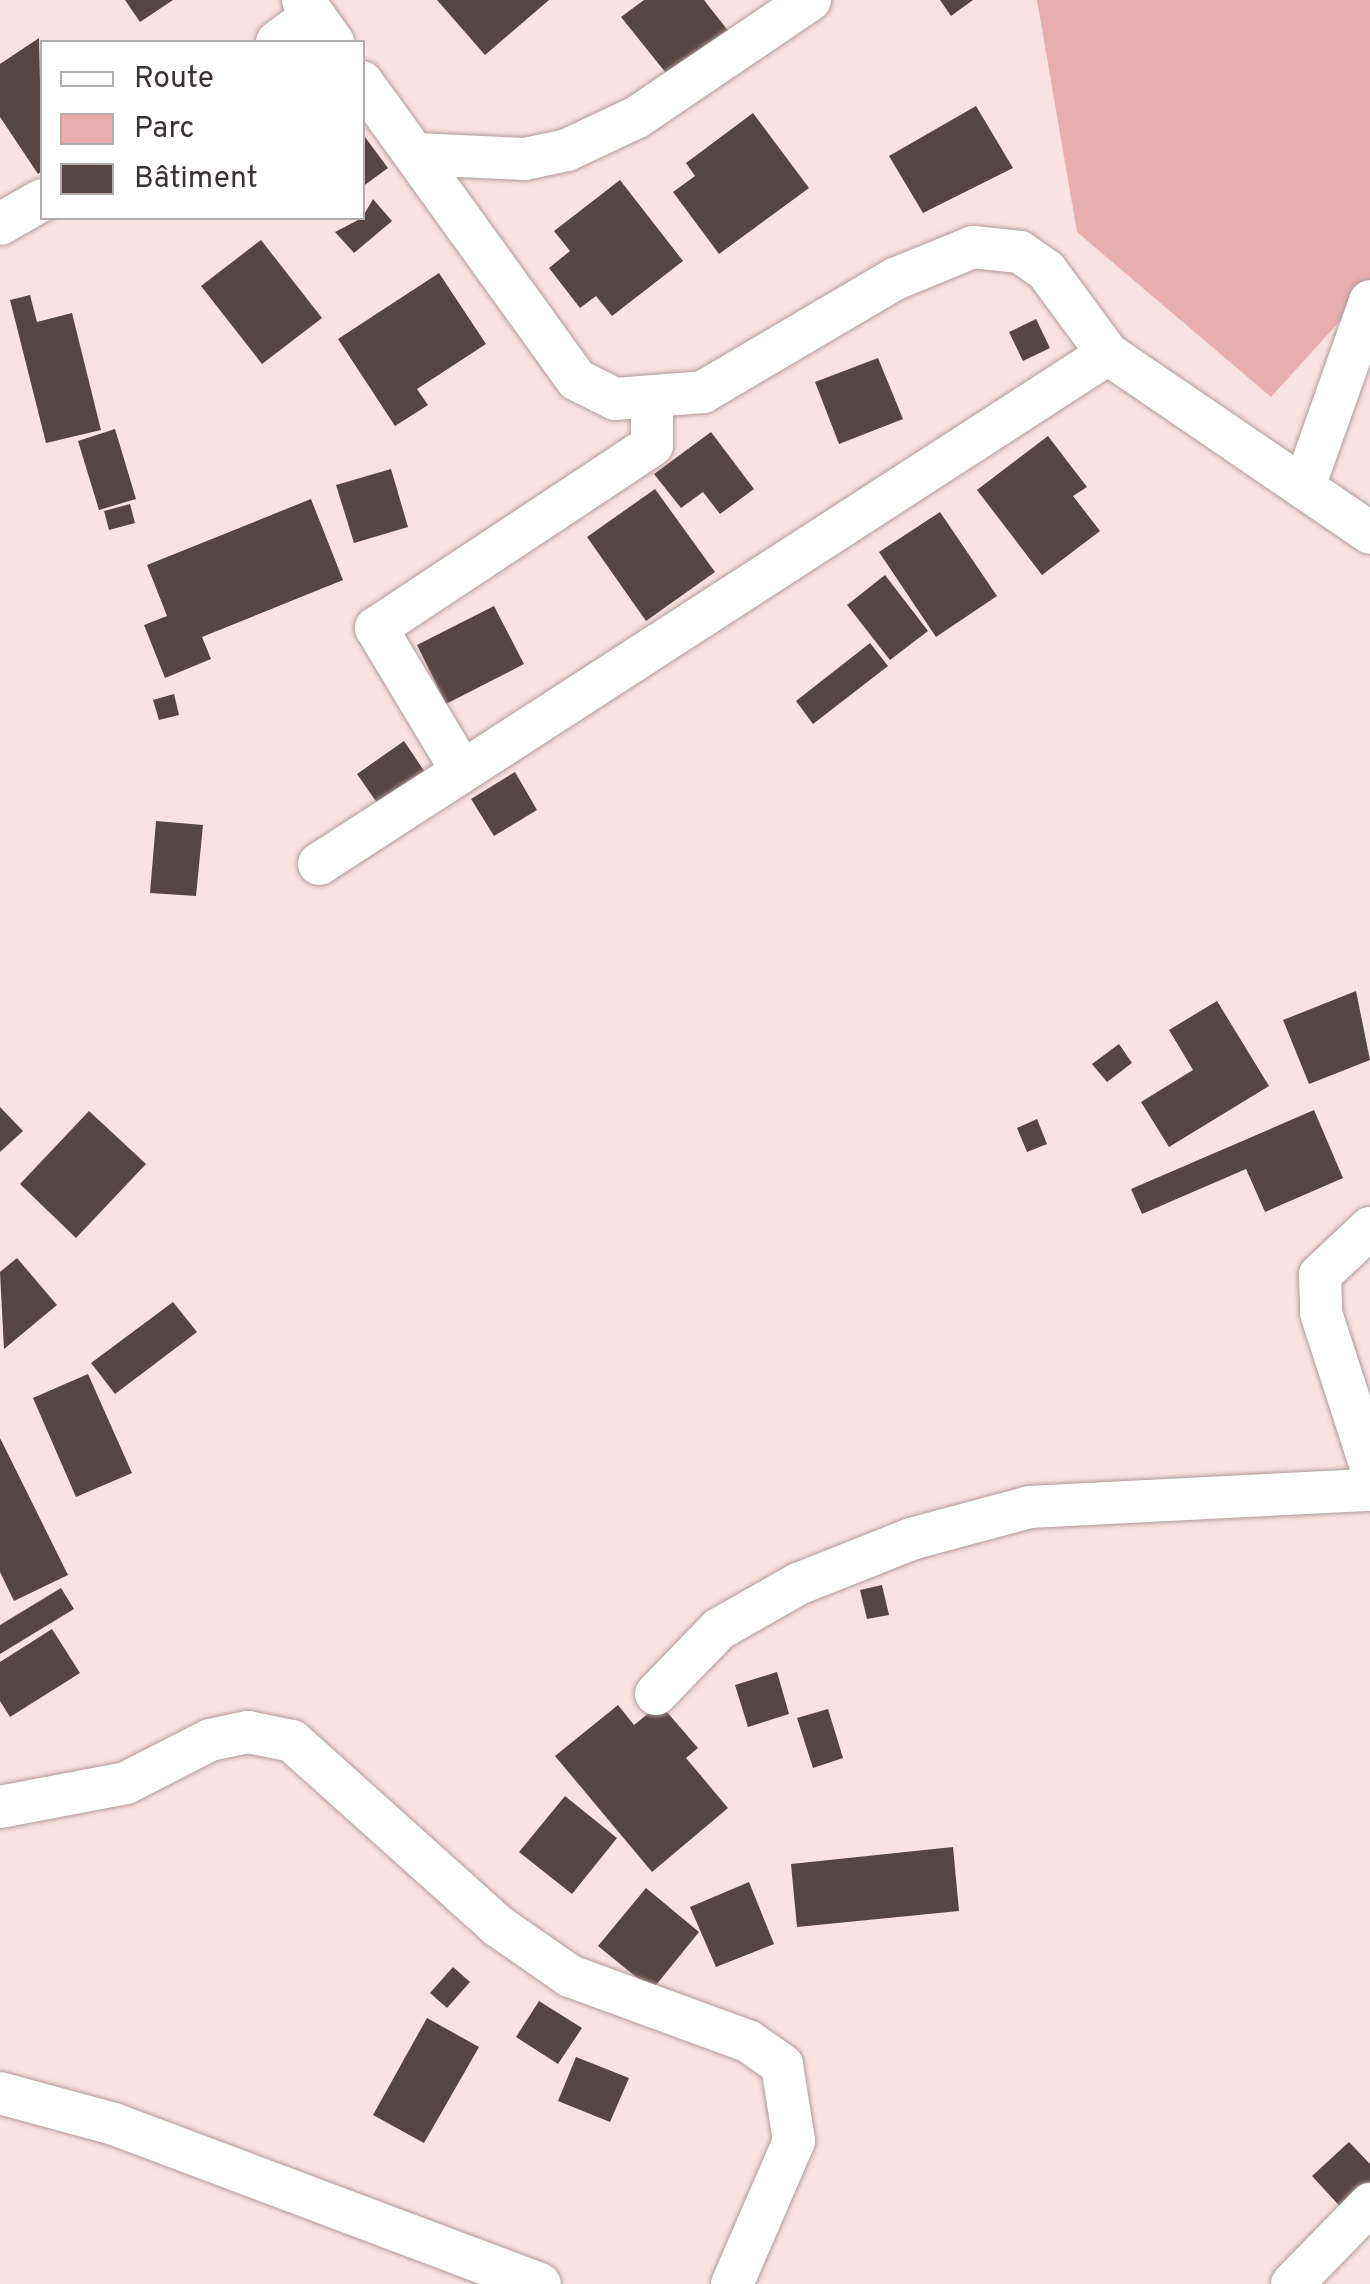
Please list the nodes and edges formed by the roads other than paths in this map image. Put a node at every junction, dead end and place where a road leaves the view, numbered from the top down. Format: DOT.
graph roads {
  1 [pos="810,0"];
  2 [pos="316,19"];
  3 [pos="280,40"];
  4 [pos="365,86"];
  5 [pos="416,154"];
  6 [pos="40,201"];
  7 [pos="0,224"];
  8 [pos="1370,301"];
  9 [pos="1108,354"];
  10 [pos="652,402"];
  11 [pos="1305,484"];
  12 [pos="1370,533"];
  13 [pos="462,771"];
  14 [pos="319,864"];
  15 [pos="1370,1228"];
  16 [pos="1370,1464"];
  17 [pos="1370,1490"];
  18 [pos="656,1694"];
  19 [pos="0,1808"];
  20 [pos="0,2093"];
  21 [pos="1370,2204"];
  22 [pos="518,2280"];
  23 [pos="732,2284"];
  24 [pos="1292,2284"];
  1 -- 5 [label="street"];
  2 -- 3 [label="street"];
  4 -- 5 [label="street"];
  5 -- 10 [label="street"];
  6 -- 7 [label="street"];
  8 -- 11 [label="street"];
  9 -- 10 [label="street"];
  9 -- 11 [label="street"];
  9 -- 13 [label="street"];
  10 -- 13 [label="street"];
  11 -- 12 [label="street"];
  13 -- 14 [label="street"];
  15 -- 16 [label="street"];
  17 -- 18 [label="street"];
  19 -- 23 [label="street"];
  20 -- 22 [label="street"];
  21 -- 24 [label="street"];
}
